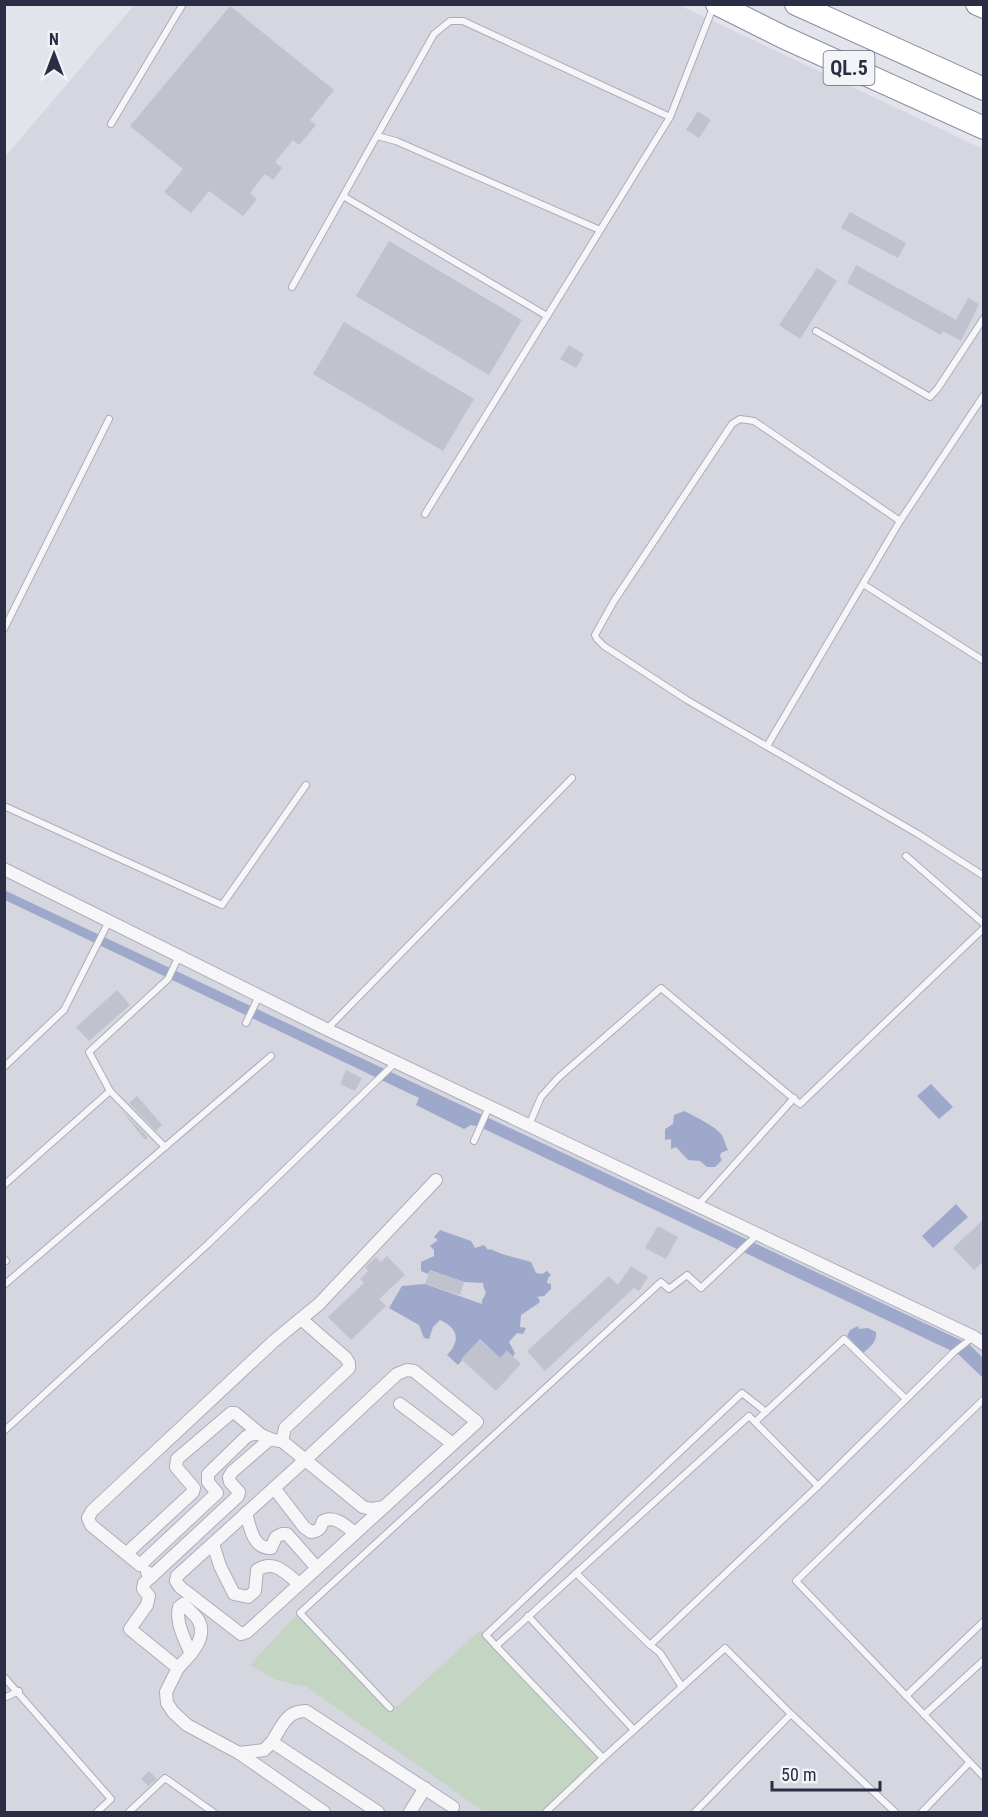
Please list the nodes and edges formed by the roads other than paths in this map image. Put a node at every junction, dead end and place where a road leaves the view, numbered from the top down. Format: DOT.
graph roads {
  1 [pos="183,4"];
  2 [pos="715,4"];
  3 [pos="796,4"];
  4 [pos="978,4"];
  5 [pos="984,7"];
  6 [pos="984,89"];
  7 [pos="670,117"];
  8 [pos="111,124"];
  9 [pos="984,128"];
  10 [pos="377,136"];
  11 [pos="343,196"];
  12 [pos="600,230"];
  13 [pos="292,287"];
  14 [pos="547,316"];
  15 [pos="984,318"];
  16 [pos="816,331"];
  17 [pos="984,395"];
  18 [pos="109,419"];
  19 [pos="425,514"];
  20 [pos="900,521"];
  21 [pos="863,584"];
  22 [pos="4,629"];
  23 [pos="984,661"];
  24 [pos="767,746"];
  25 [pos="572,777"];
  26 [pos="306,785"];
  27 [pos="4,806"];
  28 [pos="906,856"];
  29 [pos="4,868"];
  30 [pos="984,876"];
  31 [pos="109,921"];
  32 [pos="984,926"];
  33 [pos="179,956"];
  34 [pos="256,1002"];
  35 [pos="248,1020"];
  36 [pos="326,1029"];
  37 [pos="271,1056"];
  38 [pos="391,1066"];
  39 [pos="4,1067"];
  40 [pos="110,1091"];
  41 [pos="794,1098"];
  42 [pos="487,1112"];
  43 [pos="528,1126"];
  44 [pos="474,1141"];
  45 [pos="165,1147"];
  46 [pos="436,1180"];
  47 [pos="4,1185"];
  48 [pos="698,1205"];
  49 [pos="754,1238"];
  50 [pos="4,1285"];
  51 [pos="301,1319"];
  52 [pos="974,1341"];
  53 [pos="984,1398"];
  54 [pos="906,1399"];
  55 [pos="400,1404"];
  56 [pos="766,1412"];
  57 [pos="756,1422"];
  58 [pos="4,1431"];
  59 [pos="271,1438"];
  60 [pos="453,1444"];
  61 [pos="305,1460"];
  62 [pos="818,1486"];
  63 [pos="274,1488"];
  64 [pos="363,1507"];
  65 [pos="384,1507"];
  66 [pos="246,1513"];
  67 [pos="359,1530"];
  68 [pos="213,1544"];
  69 [pos="127,1553"];
  70 [pos="140,1565"];
  71 [pos="317,1568"];
  72 [pos="576,1573"];
  73 [pos="152,1576"];
  74 [pos="299,1584"];
  75 [pos="528,1616"];
  76 [pos="984,1621"];
  77 [pos="650,1645"];
  78 [pos="496,1646"];
  79 [pos="191,1654"];
  80 [pos="984,1660"];
  81 [pos="178,1668"];
  82 [pos="4,1677"];
  83 [pos="682,1687"];
  84 [pos="19,1691"];
  85 [pos="906,1696"];
  86 [pos="4,1698"];
  87 [pos="390,1708"];
  88 [pos="791,1714"];
  89 [pos="924,1715"];
  90 [pos="634,1730"];
  91 [pos="272,1742"];
  92 [pos="239,1753"];
  93 [pos="603,1758"];
  94 [pos="969,1763"];
  95 [pos="984,1777"];
  96 [pos="425,1788"];
  97 [pos="452,1811"];
  98 [pos="97,1812"];
  99 [pos="129,1812"];
  100 [pos="213,1812"];
  101 [pos="324,1812"];
  102 [pos="378,1812"];
  103 [pos="410,1812"];
  104 [pos="546,1812"];
  105 [pos="695,1812"];
  106 [pos="895,1812"];
  107 [pos="922,1812"];
  1 -- 8 [label="lane"];
  2 -- 7 [label="lane"];
  2 -- 9 [label="highway, QL.5"];
  3 -- 6 [label="highway, QL.5"];
  4 -- 5 [label="highway"];
  7 -- 10 [label="lane"];
  7 -- 12 [label="lane"];
  10 -- 11 [label="lane"];
  10 -- 12 [label="lane"];
  11 -- 13 [label="lane"];
  11 -- 14 [label="lane"];
  12 -- 14 [label="lane"];
  14 -- 19 [label="lane"];
  15 -- 16 [label="lane"];
  17 -- 20 [label="lane"];
  18 -- 22 [label="lane"];
  20 -- 21 [label="lane"];
  20 -- 24 [label="lane"];
  21 -- 23 [label="lane"];
  21 -- 24 [label="lane"];
  24 -- 30 [label="lane"];
  25 -- 36 [label="lane"];
  26 -- 27 [label="lane"];
  28 -- 32 [label="lane"];
  29 -- 31 [label="street"];
  31 -- 33 [label="street"];
  31 -- 39 [label="lane"];
  32 -- 41 [label="lane"];
  33 -- 34 [label="street"];
  33 -- 40 [label="lane"];
  34 -- 35 [label="lane"];
  34 -- 36 [label="street"];
  36 -- 38 [label="street"];
  37 -- 45 [label="lane"];
  38 -- 42 [label="street"];
  38 -- 58 [label="lane"];
  40 -- 45 [label="lane"];
  40 -- 47 [label="lane"];
  41 -- 43 [label="lane"];
  41 -- 48 [label="lane"];
  42 -- 43 [label="street"];
  42 -- 44 [label="lane"];
  43 -- 48 [label="street"];
  45 -- 50 [label="lane"];
  46 -- 51 [label="street"];
  48 -- 49 [label="street"];
  49 -- 52 [label="street"];
  49 -- 87 [label="lane"];
  51 -- 59 [label="street"];
  51 -- 69 [label="street"];
  52 -- 54 [label="lane"];
  53 -- 85 [label="lane"];
  54 -- 56 [label="lane"];
  54 -- 62 [label="lane"];
  55 -- 60 [label="street"];
  56 -- 57 [label="lane"];
  56 -- 78 [label="lane"];
  57 -- 62 [label="lane"];
  57 -- 72 [label="lane"];
  59 -- 61 [label="street"];
  59 -- 69 [label="street"];
  59 -- 70 [label="street"];
  59 -- 73 [label="street"];
  60 -- 61 [label="street"];
  60 -- 65 [label="street"];
  61 -- 63 [label="street"];
  61 -- 64 [label="street"];
  62 -- 77 [label="lane"];
  63 -- 66 [label="street"];
  63 -- 67 [label="street"];
  64 -- 65 [label="street"];
  64 -- 67 [label="street"];
  65 -- 67 [label="street"];
  66 -- 68 [label="street"];
  66 -- 71 [label="street"];
  67 -- 71 [label="street"];
  68 -- 74 [label="street"];
  68 -- 74 [label="street"];
  69 -- 70 [label="street"];
  70 -- 73 [label="street"];
  71 -- 74 [label="street"];
  72 -- 75 [label="lane"];
  72 -- 77 [label="lane"];
  73 -- 81 [label="street"];
  75 -- 78 [label="lane"];
  75 -- 90 [label="lane"];
  76 -- 85 [label="lane"];
  77 -- 83 [label="lane"];
  78 -- 93 [label="lane"];
  79 -- 81 [label="street"];
  80 -- 89 [label="lane"];
  81 -- 92 [label="street"];
  82 -- 84 [label="lane"];
  83 -- 88 [label="lane"];
  83 -- 90 [label="lane"];
  84 -- 86 [label="lane"];
  84 -- 98 [label="lane"];
  85 -- 89 [label="lane"];
  88 -- 105 [label="lane"];
  88 -- 106 [label="lane"];
  89 -- 94 [label="lane"];
  90 -- 93 [label="lane"];
  91 -- 92 [label="street"];
  91 -- 96 [label="street"];
  91 -- 102 [label="street"];
  92 -- 101 [label="street"];
  93 -- 104 [label="lane"];
  94 -- 95 [label="lane"];
  94 -- 107 [label="lane"];
  96 -- 97 [label="street"];
  96 -- 103 [label="street"];
  99 -- 100 [label="lane"];
}
